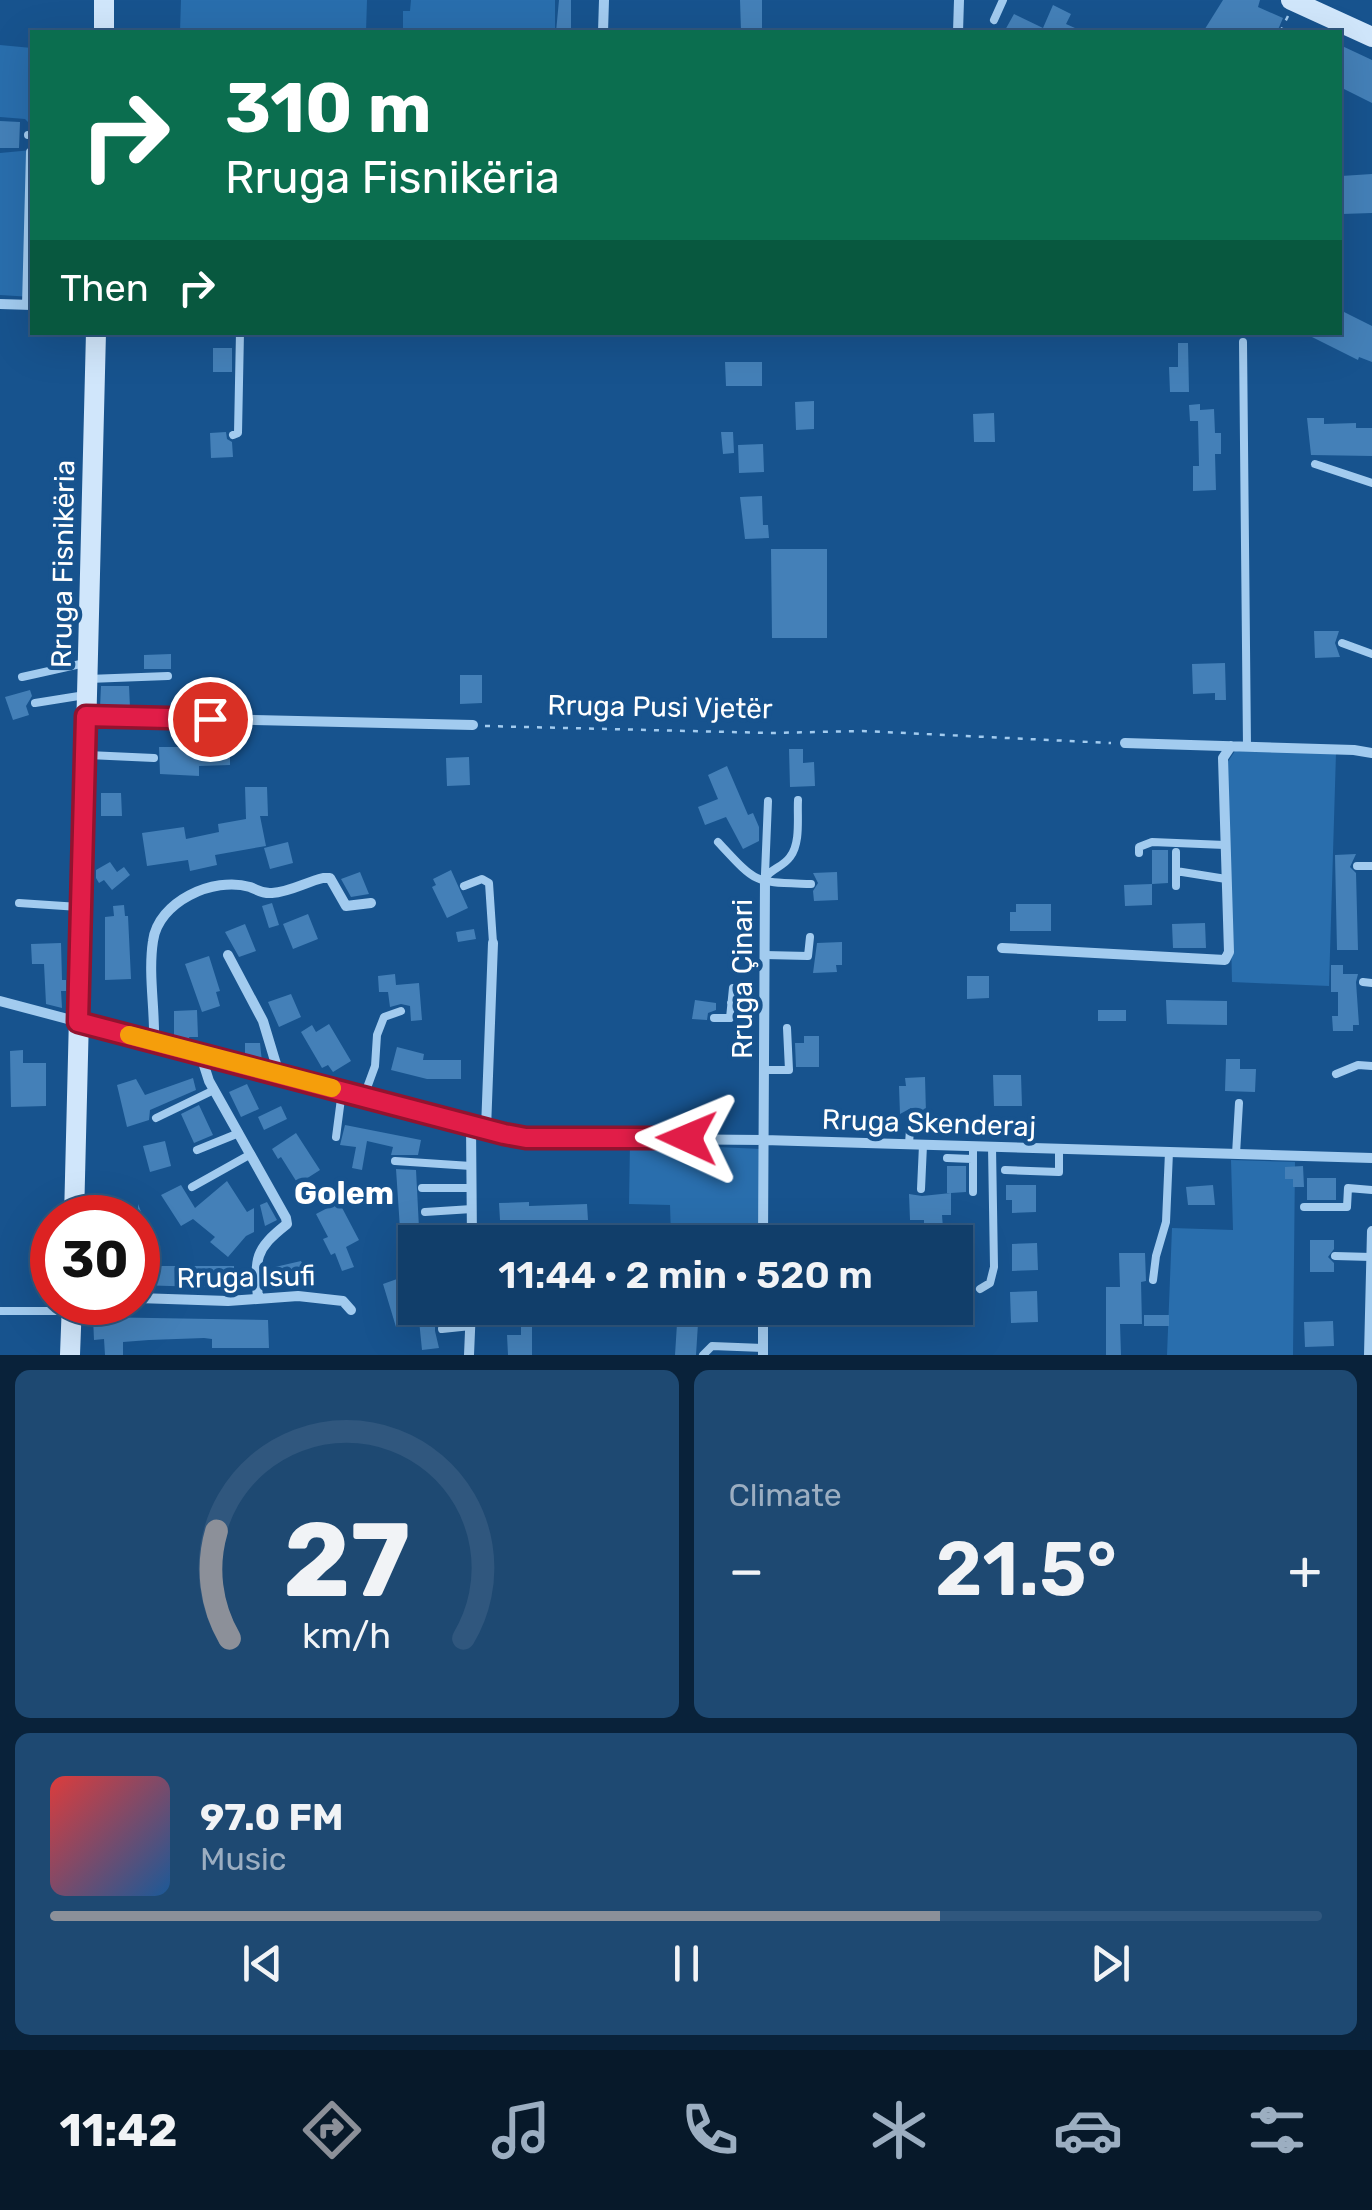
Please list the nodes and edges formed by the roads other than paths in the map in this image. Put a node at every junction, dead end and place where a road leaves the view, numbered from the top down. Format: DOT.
graph roads {
  1 [pos="104,0"];
  2 [pos="604,0"];
  3 [pos="958,0"];
  4 [pos="1003,0"];
  5 [pos="1290,0"];
  6 [pos="994,20"];
  7 [pos="104,30"];
  8 [pos="603,30"];
  9 [pos="958,30"];
  10 [pos="1372,37"];
  11 [pos="30,152"];
  12 [pos="0,304"];
  13 [pos="29,305"];
  14 [pos="96,335"];
  15 [pos="240,335"];
  16 [pos="1243,342"];
  17 [pos="234,435"];
  18 [pos="1315,464"];
  19 [pos="1372,484"];
  20 [pos="1342,643"];
  21 [pos="1372,654"];
  22 [pos="168,676"];
  23 [pos="22,677"];
  24 [pos="87,688"];
  25 [pos="35,703"];
  26 [pos="473,725"];
  27 [pos="1125,743"];
  28 [pos="1231,746"];
  29 [pos="1248,747"];
  30 [pos="1372,753"];
  31 [pos="86,755"];
  32 [pos="154,758"];
  33 [pos="798,800"];
  34 [pos="768,801"];
  35 [pos="718,842"];
  36 [pos="1225,845"];
  37 [pos="1176,852"];
  38 [pos="1139,853"];
  39 [pos="1358,866"];
  40 [pos="1372,866"];
  41 [pos="1176,872"];
  42 [pos="1226,879"];
  43 [pos="765,881"];
  44 [pos="811,884"];
  45 [pos="464,886"];
  46 [pos="1176,886"];
  47 [pos="18,903"];
  48 [pos="371,903"];
  49 [pos="82,907"];
  50 [pos="810,937"];
  51 [pos="493,942"];
  52 [pos="1002,948"];
  53 [pos="228,955"];
  54 [pos="765,956"];
  55 [pos="732,988"];
  56 [pos="0,1001"];
  57 [pos="731,1002"];
  58 [pos="764,1002"];
  59 [pos="401,1011"];
  60 [pos="714,1018"];
  61 [pos="78,1022"];
  62 [pos="786,1028"];
  63 [pos="154,1041"];
  64 [pos="200,1053"];
  65 [pos="1372,1066"];
  66 [pos="764,1070"];
  67 [pos="279,1074"];
  68 [pos="1336,1074"];
  69 [pos="214,1090"];
  70 [pos="342,1090"];
  71 [pos="364,1096"];
  72 [pos="1240,1103"];
  73 [pos="910,1115"];
  74 [pos="156,1118"];
  75 [pos="471,1124"];
  76 [pos="486,1128"];
  77 [pos="238,1133"];
  78 [pos="336,1137"];
  79 [pos="764,1140"];
  80 [pos="909,1144"];
  81 [pos="923,1145"];
  82 [pos="972,1146"];
  83 [pos="992,1147"];
  84 [pos="1059,1149"];
  85 [pos="196,1150"];
  86 [pos="1168,1152"];
  87 [pos="250,1154"];
  88 [pos="1236,1154"];
  89 [pos="947,1158"];
  90 [pos="1372,1158"];
  91 [pos="972,1159"];
  92 [pos="395,1160"];
  93 [pos="471,1166"];
  94 [pos="1005,1170"];
  95 [pos="192,1187"];
  96 [pos="422,1188"];
  97 [pos="472,1188"];
  98 [pos="921,1190"];
  99 [pos="1372,1190"];
  100 [pos="973,1192"];
  101 [pos="74,1195"];
  102 [pos="1304,1207"];
  103 [pos="472,1208"];
  104 [pos="425,1212"];
  105 [pos="472,1225"];
  106 [pos="763,1225"];
  107 [pos="1372,1231"];
  108 [pos="1335,1256"];
  109 [pos="1371,1257"];
  110 [pos="1153,1280"];
  111 [pos="980,1289"];
  112 [pos="258,1299"];
  113 [pos="160,1300"];
  114 [pos="1371,1304"];
  115 [pos="30,1309"];
  116 [pos="351,1310"];
  117 [pos="0,1311"];
  118 [pos="71,1325"];
  119 [pos="763,1325"];
  120 [pos="471,1326"];
  121 [pos="442,1329"];
  122 [pos="763,1351"];
  123 [pos="70,1355"];
  124 [pos="469,1355"];
  125 [pos="703,1355"];
  126 [pos="1368,1355"];
  1 -- 7 [label="street"];
  2 -- 8 [label="street"];
  3 -- 9 [label="street"];
  4 -- 6 [label="lane"];
  5 -- 10 [label="street"];
  11 -- 13 [label="lane"];
  12 -- 13 [label="street"];
  14 -- 24 [label="street, Rruga Fisnikëria"];
  15 -- 17 [label="lane"];
  16 -- 29 [label="lane"];
  18 -- 19 [label="lane"];
  20 -- 21 [label="lane"];
  22 -- 24 [label="lane"];
  23 -- 24 [label="lane"];
  24 -- 25 [label="lane"];
  24 -- 26 [label="street"];
  24 -- 31 [label="street, Rruga Fisnikëria"];
  27 -- 28 [label="street"];
  28 -- 29 [label="street"];
  28 -- 36 [label="street"];
  29 -- 30 [label="street"];
  31 -- 32 [label="lane"];
  31 -- 49 [label="street, Rruga Fisnikëria"];
  33 -- 43 [label="lane"];
  34 -- 43 [label="lane"];
  35 -- 43 [label="lane"];
  36 -- 38 [label="lane"];
  36 -- 42 [label="street"];
  37 -- 41 [label="lane"];
  39 -- 40 [label="lane"];
  41 -- 42 [label="lane"];
  41 -- 46 [label="lane"];
  42 -- 52 [label="street"];
  43 -- 44 [label="lane"];
  43 -- 54 [label="street, Rruga Çinari"];
  45 -- 51 [label="lane"];
  47 -- 49 [label="lane"];
  48 -- 63 [label="street"];
  49 -- 61 [label="street, Rruga Fisnikëria"];
  50 -- 54 [label="lane"];
  51 -- 76 [label="street"];
  53 -- 67 [label="street"];
  54 -- 58 [label="street, Rruga Çinari"];
  55 -- 57 [label="lane"];
  56 -- 61 [label="street, Rruga Skenderaj"];
  57 -- 58 [label="lane"];
  57 -- 60 [label="lane"];
  58 -- 66 [label="street, Rruga Çinari"];
  59 -- 71 [label="lane"];
  61 -- 63 [label="street, Rruga Skenderaj"];
  61 -- 101 [label="street, Rruga Fisnikëria"];
  62 -- 66 [label="lane"];
  63 -- 64 [label="street, Rruga Skenderaj"];
  64 -- 67 [label="street, Rruga Skenderaj"];
  64 -- 69 [label="street"];
  65 -- 68 [label="lane"];
  66 -- 79 [label="street, Rruga Çinari"];
  67 -- 70 [label="street, Rruga Skenderaj"];
  69 -- 74 [label="lane"];
  69 -- 77 [label="street"];
  70 -- 71 [label="street, Rruga Skenderaj"];
  70 -- 78 [label="lane"];
  71 -- 75 [label="street, Rruga Skenderaj"];
  72 -- 88 [label="lane"];
  73 -- 80 [label="lane"];
  75 -- 76 [label="street, Rruga Skenderaj"];
  75 -- 93 [label="street"];
  76 -- 79 [label="street, Rruga Skenderaj"];
  77 -- 85 [label="lane"];
  77 -- 87 [label="street"];
  79 -- 80 [label="street, Rruga Skenderaj"];
  79 -- 106 [label="street, Rruga Çinari"];
  80 -- 81 [label="street, Rruga Skenderaj"];
  81 -- 82 [label="street, Rruga Skenderaj"];
  81 -- 98 [label="lane"];
  82 -- 83 [label="street, Rruga Skenderaj"];
  82 -- 91 [label="lane"];
  83 -- 84 [label="street, Rruga Skenderaj"];
  83 -- 111 [label="lane"];
  84 -- 86 [label="street, Rruga Skenderaj"];
  84 -- 94 [label="lane"];
  86 -- 88 [label="street, Rruga Skenderaj"];
  86 -- 110 [label="lane"];
  87 -- 95 [label="lane"];
  87 -- 112 [label="street"];
  88 -- 90 [label="street, Rruga Skenderaj"];
  89 -- 91 [label="lane"];
  91 -- 100 [label="lane"];
  92 -- 93 [label="lane"];
  93 -- 97 [label="street"];
  96 -- 97 [label="lane"];
  97 -- 103 [label="street"];
  99 -- 102 [label="lane"];
  103 -- 104 [label="lane"];
  103 -- 105 [label="street"];
  107 -- 109 [label="street"];
  108 -- 109 [label="lane"];
  109 -- 114 [label="street"];
  112 -- 113 [label="street, Rruga Isufi"];
  112 -- 116 [label="street, Rruga Isufi"];
  114 -- 126 [label="street"];
  115 -- 117 [label="lane"];
  118 -- 123 [label="street"];
  119 -- 122 [label="street"];
  120 -- 121 [label="lane"];
  120 -- 124 [label="street"];
  122 -- 125 [label="lane"];
}
